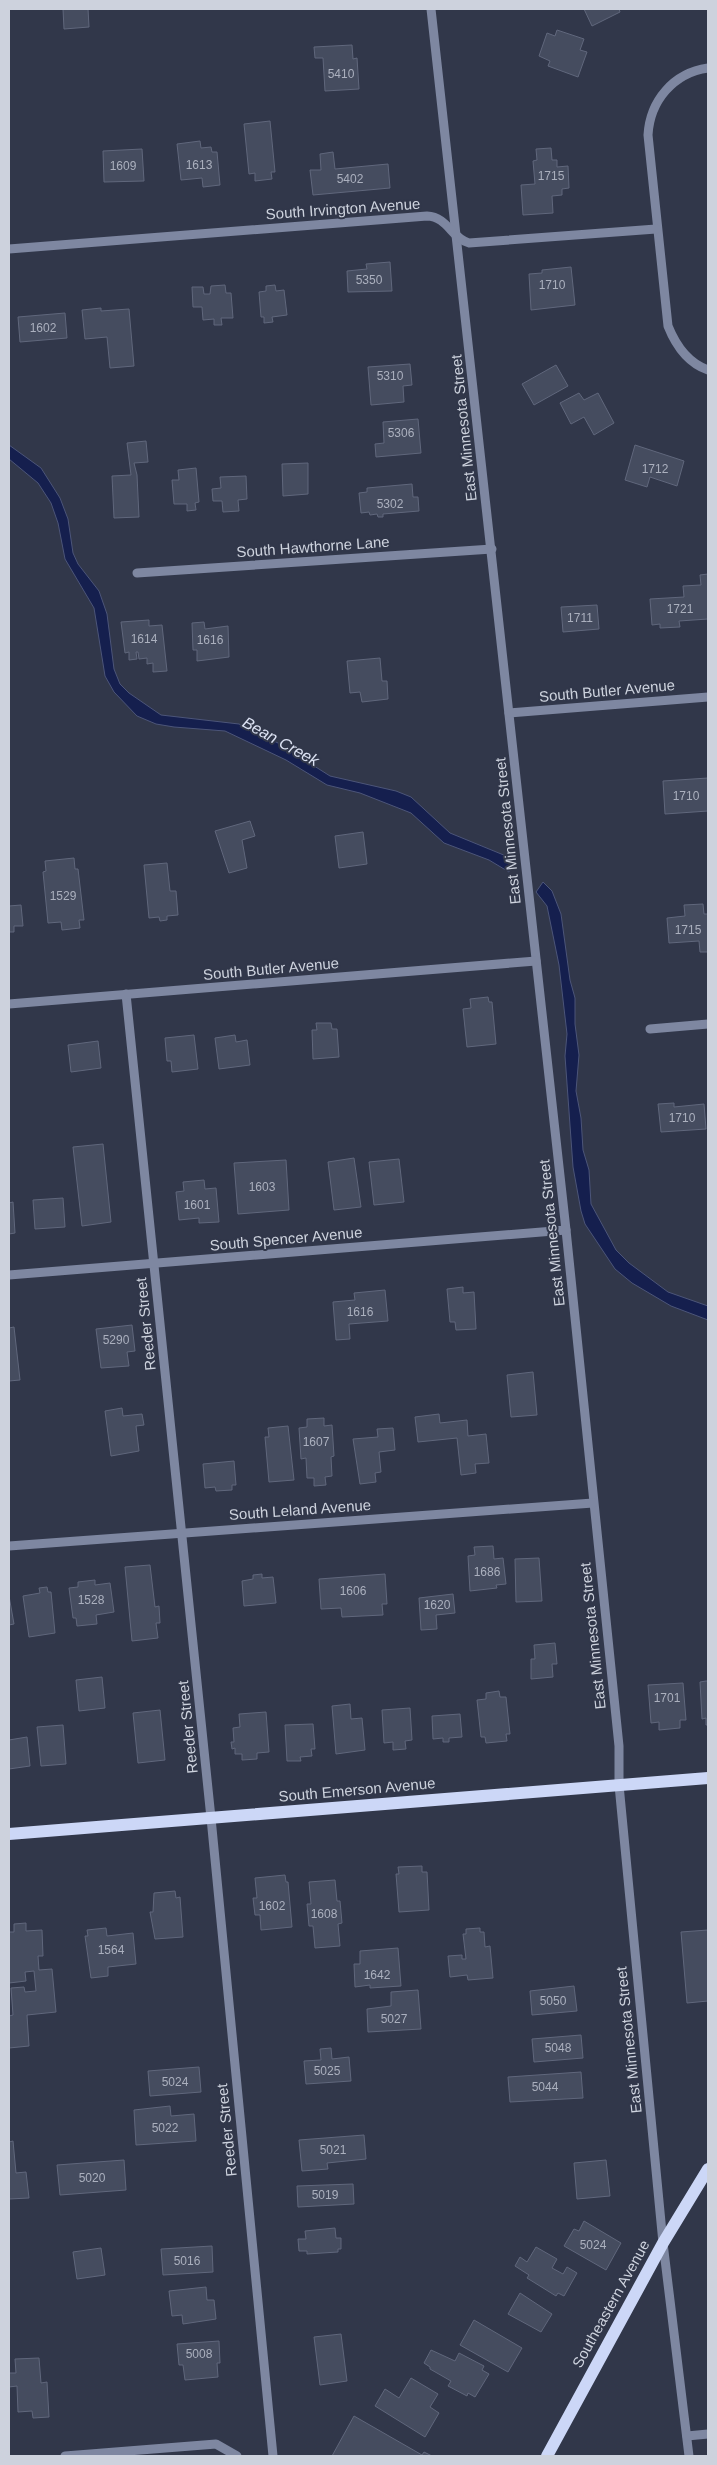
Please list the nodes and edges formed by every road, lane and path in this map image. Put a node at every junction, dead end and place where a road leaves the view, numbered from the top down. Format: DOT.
graph roads {
  1 [pos="431,9"];
  2 [pos="708,68"];
  3 [pos="656,229"];
  4 [pos="456,238"];
  5 [pos="9,249"];
  6 [pos="708,370"];
  7 [pos="492,549"];
  8 [pos="137,573"];
  9 [pos="708,697"];
  10 [pos="509,713"];
  11 [pos="536,961"];
  12 [pos="126,994"];
  13 [pos="9,1004"];
  14 [pos="708,1024"];
  15 [pos="650,1029"];
  16 [pos="566,1230"];
  17 [pos="153,1263"];
  18 [pos="9,1275"];
  19 [pos="593,1504"];
  20 [pos="181,1532"];
  21 [pos="9,1546"];
  22 [pos="708,1778"];
  23 [pos="619,1785"];
  24 [pos="211,1818"];
  25 [pos="9,1834"];
  26 [pos="708,2169"];
  27 [pos="663,2243"];
  28 [pos="708,2434"];
  29 [pos="687,2436"];
  30 [pos="65,2456"];
  31 [pos="237,2456"];
  32 [pos="272,2456"];
  33 [pos="547,2456"];
  34 [pos="689,2456"];
  1 -- 4 [label="street, East Minnesota Street"];
  2 -- 3 [label="street"];
  3 -- 4 [label="street"];
  3 -- 6 [label="street"];
  4 -- 5 [label="street, South Irvington Avenue"];
  4 -- 7 [label="street, East Minnesota Street"];
  7 -- 8 [label="street, South Hawthorne Lane"];
  7 -- 10 [label="street, East Minnesota Street"];
  9 -- 10 [label="street, South Butler Avenue"];
  10 -- 11 [label="street, East Minnesota Street"];
  11 -- 12 [label="street, South Butler Avenue"];
  11 -- 16 [label="street, East Minnesota Street"];
  12 -- 13 [label="street, South Butler Avenue"];
  12 -- 17 [label="street, Reeder Street"];
  14 -- 15 [label="street"];
  16 -- 17 [label="street, South Spencer Avenue"];
  16 -- 19 [label="street, East Minnesota Street"];
  17 -- 18 [label="street, South Spencer Avenue"];
  17 -- 20 [label="street, Reeder Street"];
  19 -- 20 [label="street, South Leland Avenue"];
  19 -- 23 [label="street, East Minnesota Street"];
  20 -- 21 [label="street, South Leland Avenue"];
  20 -- 24 [label="street, Reeder Street"];
  22 -- 23 [label="main road, South Emerson Avenue"];
  23 -- 24 [label="main road, South Emerson Avenue"];
  23 -- 27 [label="street, East Minnesota Street"];
  24 -- 25 [label="main road, South Emerson Avenue"];
  24 -- 32 [label="street, Reeder Street"];
  26 -- 27 [label="main road, Southeastern Avenue"];
  27 -- 29 [label="street, East Minnesota Street"];
  27 -- 33 [label="main road, Southeastern Avenue"];
  28 -- 29 [label="street"];
  29 -- 34 [label="street, East Minnesota Street"];
  30 -- 31 [label="street"];
}
